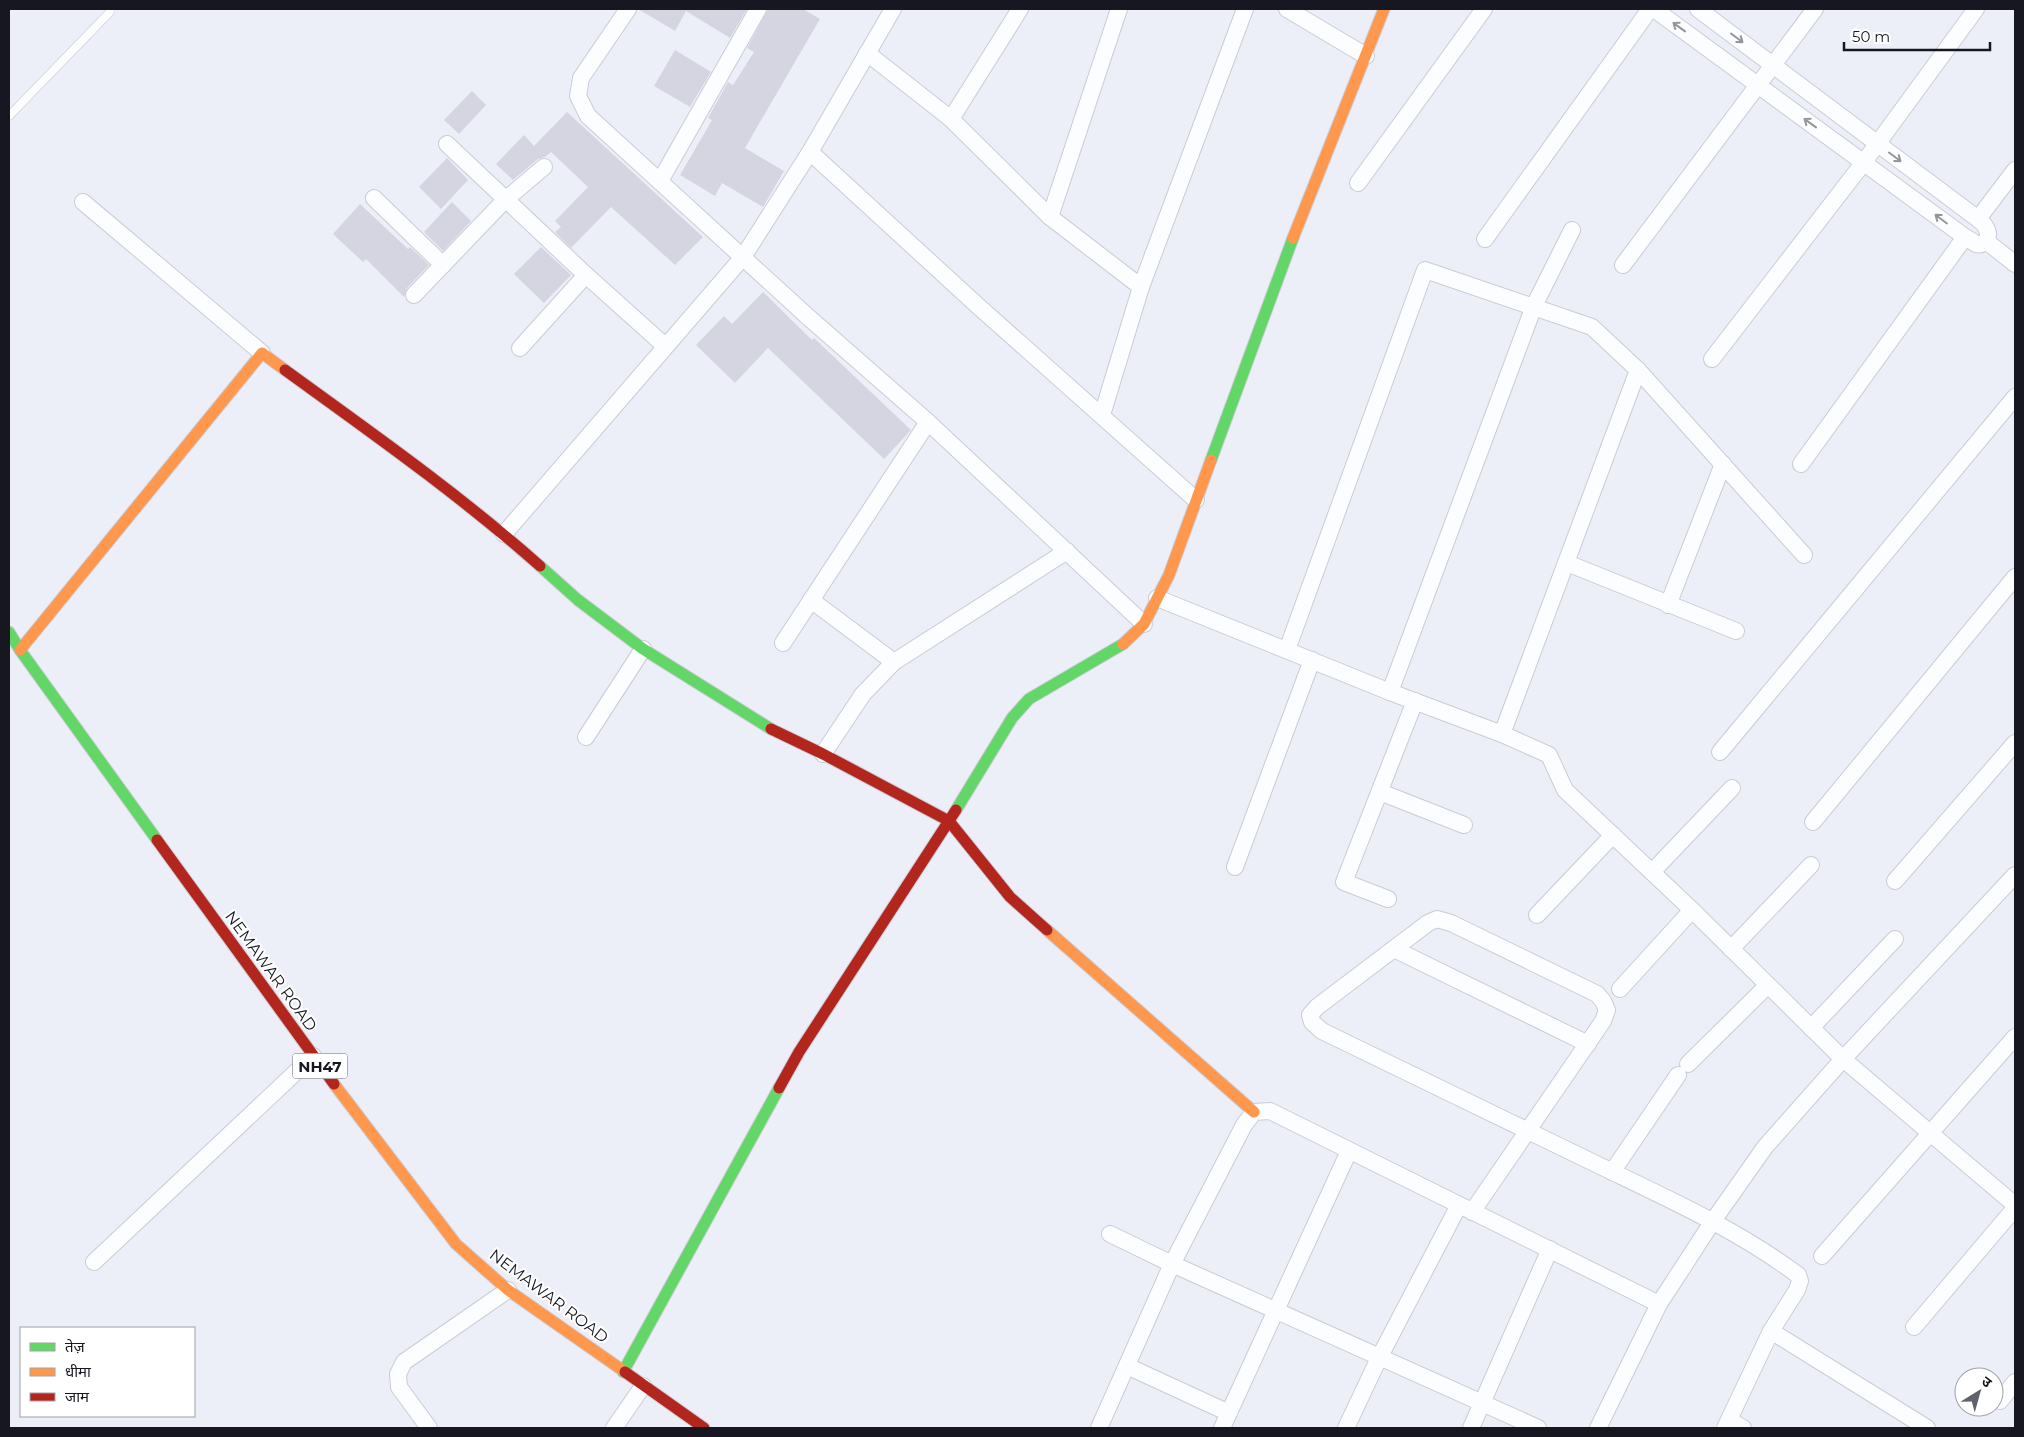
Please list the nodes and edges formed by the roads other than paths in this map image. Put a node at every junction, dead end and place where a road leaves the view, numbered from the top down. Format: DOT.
graph roads {
  1 [pos="111,9"];
  2 [pos="628,9"];
  3 [pos="758,9"];
  4 [pos="893,9"];
  5 [pos="1020,9"];
  6 [pos="1119,9"];
  7 [pos="1245,9"];
  8 [pos="1287,9"];
  9 [pos="1384,9"];
  10 [pos="1484,9"];
  11 [pos="1652,9"];
  12 [pos="1698,9"];
  13 [pos="1815,9"];
  14 [pos="1976,9"];
  15 [pos="867,53"];
  16 [pos="1366,56"];
  17 [pos="1773,65"];
  18 [pos="1759,86"];
  19 [pos="9,116"];
  20 [pos="951,119"];
  21 [pos="1877,143"];
  22 [pos="447,144"];
  23 [pos="810,152"];
  24 [pos="1864,162"];
  25 [pos="544,167"];
  26 [pos="2015,170"];
  27 [pos="660,181"];
  28 [pos="1358,182"];
  29 [pos="374,198"];
  30 [pos="505,200"];
  31 [pos="83,202"];
  32 [pos="1050,217"];
  33 [pos="1978,219"];
  34 [pos="1572,230"];
  35 [pos="1965,237"];
  36 [pos="1485,240"];
  37 [pos="1986,241"];
  38 [pos="743,257"];
  39 [pos="2015,264"];
  40 [pos="443,265"];
  41 [pos="1623,265"];
  42 [pos="586,275"];
  43 [pos="1141,287"];
  44 [pos="414,295"];
  45 [pos="1534,306"];
  46 [pos="665,346"];
  47 [pos="520,348"];
  48 [pos="262,353"];
  49 [pos="1712,359"];
  50 [pos="1638,370"];
  51 [pos="2015,397"];
  52 [pos="1102,415"];
  53 [pos="928,422"];
  54 [pos="1723,464"];
  55 [pos="1801,464"];
  56 [pos="1196,500"];
  57 [pos="504,534"];
  58 [pos="1067,551"];
  59 [pos="1804,555"];
  60 [pos="1567,563"];
  61 [pos="2015,577"];
  62 [pos="1157,598"];
  63 [pos="810,600"];
  64 [pos="1668,605"];
  65 [pos="1144,624"];
  66 [pos="1736,631"];
  67 [pos="9,632"];
  68 [pos="783,642"];
  69 [pos="643,649"];
  70 [pos="20,650"];
  71 [pos="1287,650"];
  72 [pos="1312,660"];
  73 [pos="894,662"];
  74 [pos="1390,692"];
  75 [pos="1415,702"];
  76 [pos="1502,734"];
  77 [pos="586,736"];
  78 [pos="2015,743"];
  79 [pos="1720,752"];
  80 [pos="823,754"];
  81 [pos="1732,788"];
  82 [pos="1380,792"];
  83 [pos="949,821"];
  84 [pos="1814,822"];
  85 [pos="1464,825"];
  86 [pos="1613,835"];
  87 [pos="1811,866"];
  88 [pos="1235,867"];
  89 [pos="1652,872"];
  90 [pos="2015,875"];
  91 [pos="1895,881"];
  92 [pos="1388,899"];
  93 [pos="1692,910"];
  94 [pos="1537,915"];
  95 [pos="1895,939"];
  96 [pos="1394,949"];
  97 [pos="1731,949"];
  98 [pos="1768,985"];
  99 [pos="1620,989"];
  100 [pos="1811,1028"];
  101 [pos="2015,1037"];
  102 [pos="1588,1044"];
  103 [pos="313,1056"];
  104 [pos="1843,1059"];
  105 [pos="1254,1112"];
  106 [pos="1529,1131"];
  107 [pos="1931,1134"];
  108 [pos="1349,1150"];
  109 [pos="1612,1172"];
  110 [pos="2015,1206"];
  111 [pos="1466,1209"];
  112 [pos="1713,1221"];
  113 [pos="1110,1234"];
  114 [pos="1550,1249"];
  115 [pos="1822,1256"];
  116 [pos="94,1262"];
  117 [pos="1172,1264"];
  118 [pos="508,1290"];
  119 [pos="1659,1304"];
  120 [pos="1275,1310"];
  121 [pos="1914,1327"];
  122 [pos="1771,1331"];
  123 [pos="1379,1358"];
  124 [pos="1127,1366"];
  125 [pos="623,1372"];
  126 [pos="2015,1382"];
  127 [pos="644,1386"];
  128 [pos="2004,1396"];
  129 [pos="1482,1404"];
  130 [pos="1225,1421"];
  131 [pos="1727,1424"];
  132 [pos="429,1428"];
  133 [pos="614,1428"];
  134 [pos="704,1428"];
  135 [pos="1099,1428"];
  136 [pos="1346,1428"];
  137 [pos="1471,1428"];
  138 [pos="1538,1428"];
  139 [pos="1598,1428"];
  140 [pos="1743,1428"];
  141 [pos="1927,1428"];
  1 -- 19 [label="lane"];
  2 -- 27 [label="street"];
  3 -- 27 [label="street"];
  4 -- 15 [label="street"];
  5 -- 20 [label="street"];
  6 -- 32 [label="street"];
  7 -- 43 [label="street"];
  8 -- 16 [label="street"];
  9 -- 16 [label="main road"];
  10 -- 28 [label="street"];
  18 -- 11 [label="street, one-way"];
  11 -- 36 [label="street"];
  12 -- 17 [label="street, one-way"];
  13 -- 17 [label="street"];
  14 -- 21 [label="street"];
  15 -- 20 [label="street"];
  15 -- 23 [label="street"];
  16 -- 56 [label="main road"];
  17 -- 18 [label="street"];
  17 -- 21 [label="street"];
  24 -- 18 [label="street, one-way"];
  18 -- 41 [label="street"];
  20 -- 32 [label="street"];
  21 -- 24 [label="street"];
  21 -- 33 [label="street, one-way"];
  22 -- 30 [label="street"];
  23 -- 38 [label="street"];
  23 -- 52 [label="street"];
  35 -- 24 [label="street, one-way"];
  24 -- 49 [label="street"];
  25 -- 30 [label="street"];
  26 -- 33 [label="street"];
  27 -- 38 [label="street"];
  29 -- 40 [label="street"];
  30 -- 40 [label="street"];
  30 -- 42 [label="street"];
  31 -- 48 [label="street"];
  32 -- 43 [label="street"];
  33 -- 37 [label="street"];
  34 -- 45 [label="street"];
  35 -- 37 [label="street"];
  35 -- 55 [label="street"];
  37 -- 39 [label="street"];
  38 -- 46 [label="street"];
  38 -- 53 [label="street"];
  40 -- 44 [label="street"];
  42 -- 46 [label="street"];
  42 -- 47 [label="street"];
  43 -- 52 [label="street"];
  45 -- 50 [label="street"];
  45 -- 71 [label="street"];
  45 -- 74 [label="street"];
  46 -- 57 [label="street"];
  48 -- 57 [label="main road"];
  48 -- 70 [label="main road"];
  50 -- 54 [label="street"];
  50 -- 60 [label="street"];
  51 -- 79 [label="street"];
  52 -- 56 [label="street"];
  53 -- 58 [label="street"];
  53 -- 63 [label="street"];
  54 -- 59 [label="street"];
  54 -- 64 [label="street"];
  56 -- 62 [label="main road"];
  57 -- 69 [label="main road"];
  58 -- 65 [label="street"];
  58 -- 73 [label="street"];
  60 -- 64 [label="street"];
  60 -- 76 [label="street"];
  61 -- 84 [label="street"];
  62 -- 65 [label="main road"];
  62 -- 71 [label="street"];
  63 -- 68 [label="street"];
  63 -- 73 [label="street"];
  64 -- 66 [label="street"];
  65 -- 83 [label="main road"];
  67 -- 70 [label="main road, NEMAWAR ROAD / NH47"];
  69 -- 77 [label="street"];
  69 -- 80 [label="main road"];
  70 -- 103 [label="main road, NEMAWAR ROAD / NH47"];
  71 -- 72 [label="street"];
  72 -- 74 [label="street"];
  72 -- 88 [label="street"];
  73 -- 80 [label="street"];
  74 -- 75 [label="street"];
  75 -- 76 [label="street"];
  75 -- 82 [label="street"];
  76 -- 86 [label="street"];
  78 -- 91 [label="street"];
  80 -- 83 [label="main road"];
  81 -- 89 [label="street"];
  82 -- 85 [label="street"];
  82 -- 92 [label="street"];
  83 -- 105 [label="main road"];
  83 -- 125 [label="main road"];
  86 -- 89 [label="street"];
  86 -- 94 [label="street"];
  87 -- 97 [label="street"];
  89 -- 93 [label="street"];
  90 -- 104 [label="street"];
  93 -- 97 [label="street"];
  93 -- 99 [label="street"];
  95 -- 100 [label="street"];
  96 -- 102 [label="street"];
  96 -- 102 [label="street"];
  96 -- 106 [label="street"];
  97 -- 98 [label="street"];
  98 -- 100 [label="street"];
  98 -- 109 [label="street"];
  100 -- 104 [label="street"];
  101 -- 107 [label="street"];
  102 -- 106 [label="street"];
  103 -- 116 [label="street"];
  103 -- 118 [label="main road, NEMAWAR ROAD / NH47"];
  104 -- 107 [label="street"];
  104 -- 112 [label="street"];
  105 -- 108 [label="street"];
  105 -- 117 [label="street"];
  106 -- 109 [label="street"];
  106 -- 111 [label="street"];
  107 -- 110 [label="street"];
  107 -- 115 [label="street"];
  108 -- 111 [label="street"];
  108 -- 120 [label="street"];
  109 -- 112 [label="street"];
  110 -- 121 [label="street"];
  111 -- 114 [label="street"];
  111 -- 123 [label="street"];
  112 -- 119 [label="street"];
  112 -- 122 [label="street"];
  113 -- 117 [label="street"];
  114 -- 119 [label="street"];
  114 -- 129 [label="street"];
  117 -- 120 [label="street"];
  117 -- 124 [label="street"];
  118 -- 125 [label="main road, NEMAWAR ROAD / NH47"];
  118 -- 132 [label="street"];
  119 -- 139 [label="street"];
  120 -- 123 [label="street"];
  120 -- 130 [label="street"];
  122 -- 131 [label="street"];
  122 -- 141 [label="street"];
  123 -- 129 [label="street"];
  123 -- 136 [label="street"];
  124 -- 130 [label="street"];
  124 -- 135 [label="street"];
  125 -- 127 [label="main road, NEMAWAR ROAD / NH47"];
  126 -- 128 [label="street"];
  127 -- 133 [label="street"];
  127 -- 134 [label="main road, NEMAWAR ROAD / NH47"];
  129 -- 137 [label="street"];
  129 -- 138 [label="street"];
  131 -- 140 [label="street"];
}
